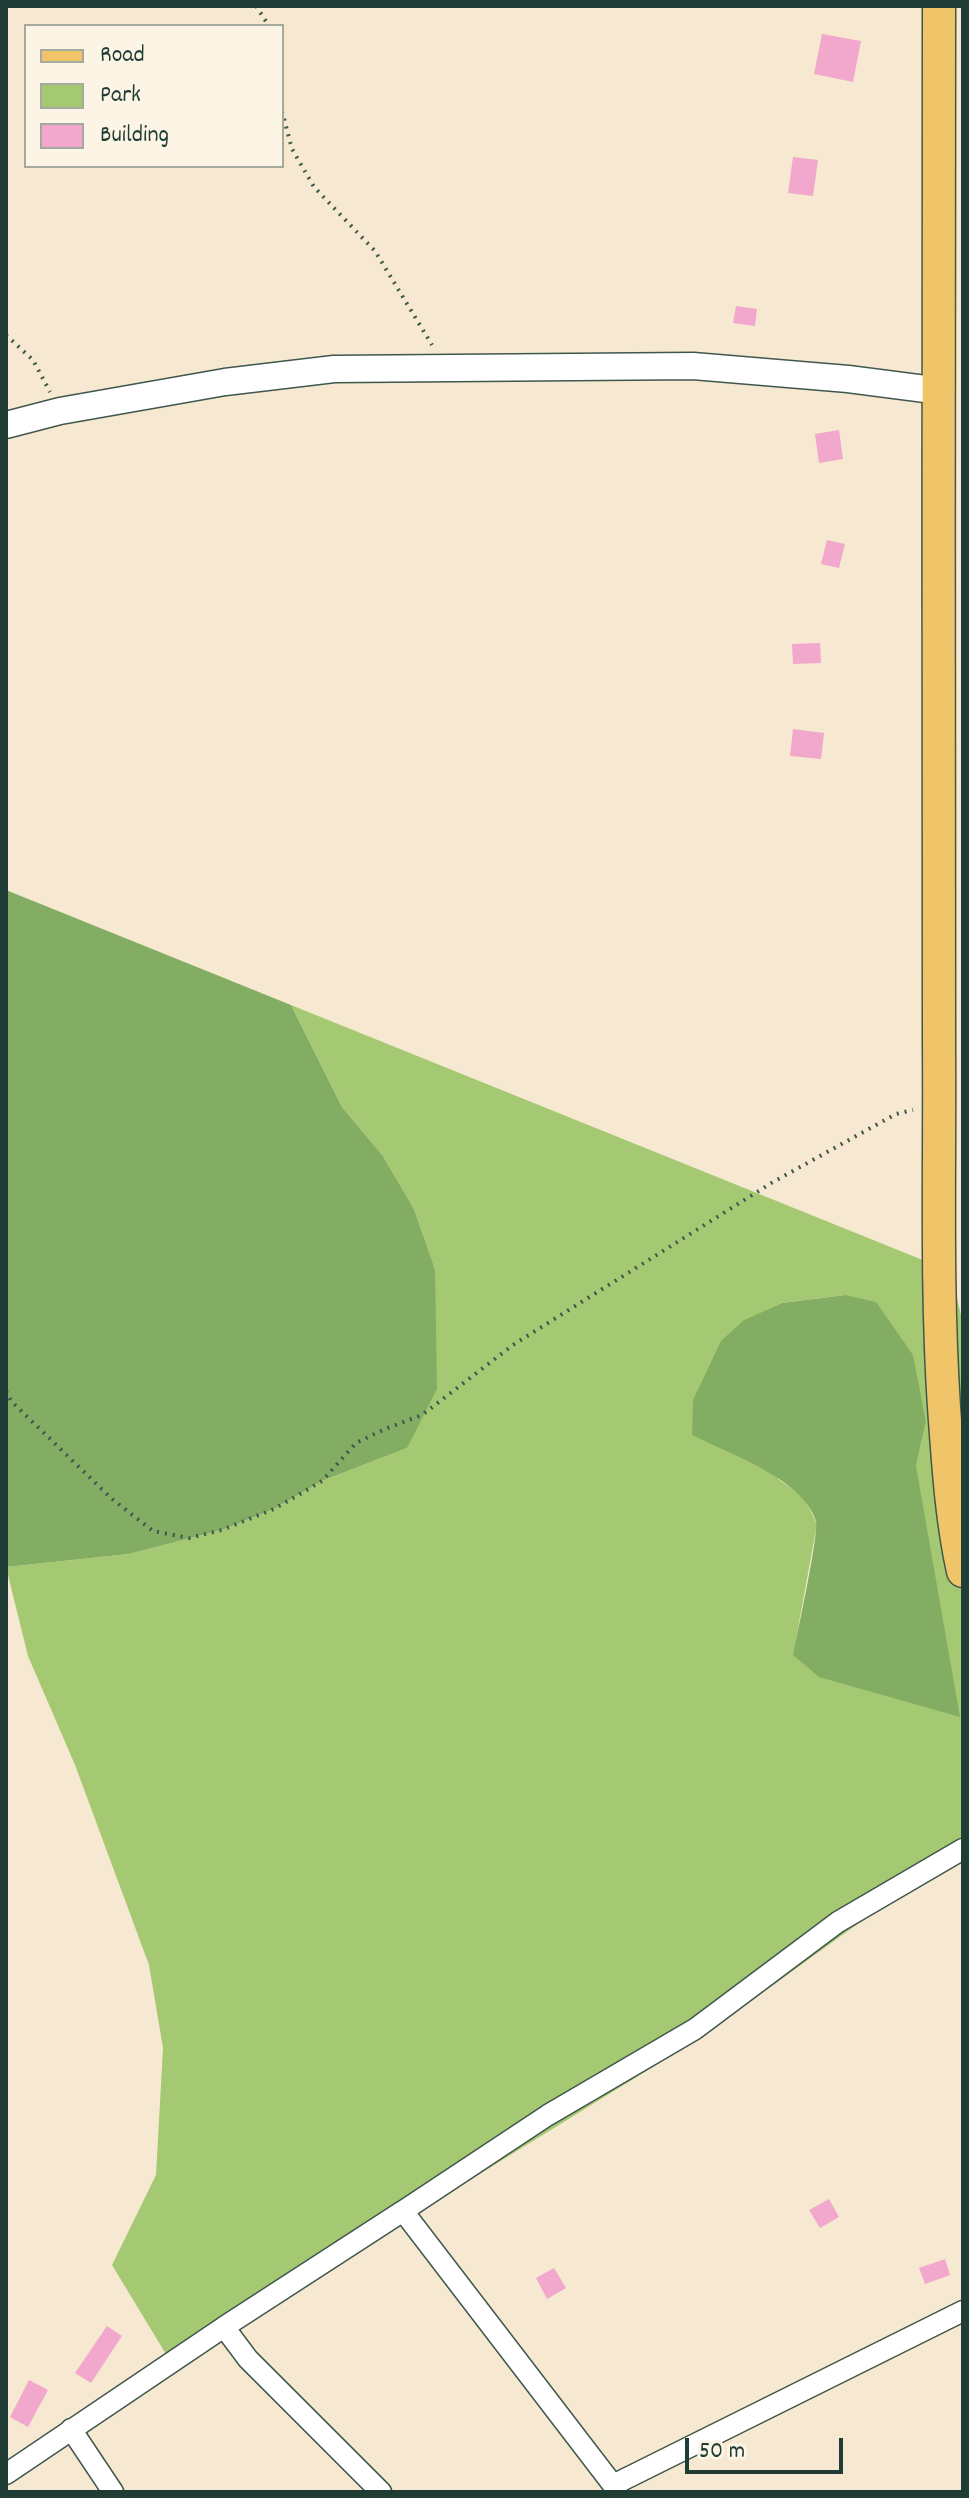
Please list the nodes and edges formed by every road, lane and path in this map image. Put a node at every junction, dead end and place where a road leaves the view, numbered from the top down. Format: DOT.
graph roads {
  1 [pos="256,6"];
  2 [pos="939,6"];
  3 [pos="268,24"];
  4 [pos="284,119"];
  5 [pos="6,335"];
  6 [pos="443,366"];
  7 [pos="941,391"];
  8 [pos="60,411"];
  9 [pos="6,425"];
  10 [pos="939,1105"];
  11 [pos="6,1391"];
  12 [pos="963,1571"];
  13 [pos="963,1849"];
  14 [pos="403,2211"];
  15 [pos="963,2311"];
  16 [pos="224,2327"];
  17 [pos="71,2429"];
  18 [pos="6,2474"];
  19 [pos="615,2489"];
  20 [pos="113,2492"];
  21 [pos="381,2492"];
  1 -- 3 [label="path"];
  2 -- 7 [label="main road"];
  4 -- 6 [label="path"];
  5 -- 8 [label="path"];
  6 -- 7 [label="street"];
  6 -- 8 [label="street"];
  7 -- 10 [label="main road"];
  8 -- 9 [label="street"];
  10 -- 11 [label="path"];
  10 -- 12 [label="main road"];
  13 -- 14 [label="street"];
  14 -- 16 [label="street"];
  14 -- 19 [label="street"];
  15 -- 19 [label="street"];
  16 -- 17 [label="street"];
  16 -- 21 [label="street"];
  17 -- 18 [label="street"];
  17 -- 20 [label="street"];
}
